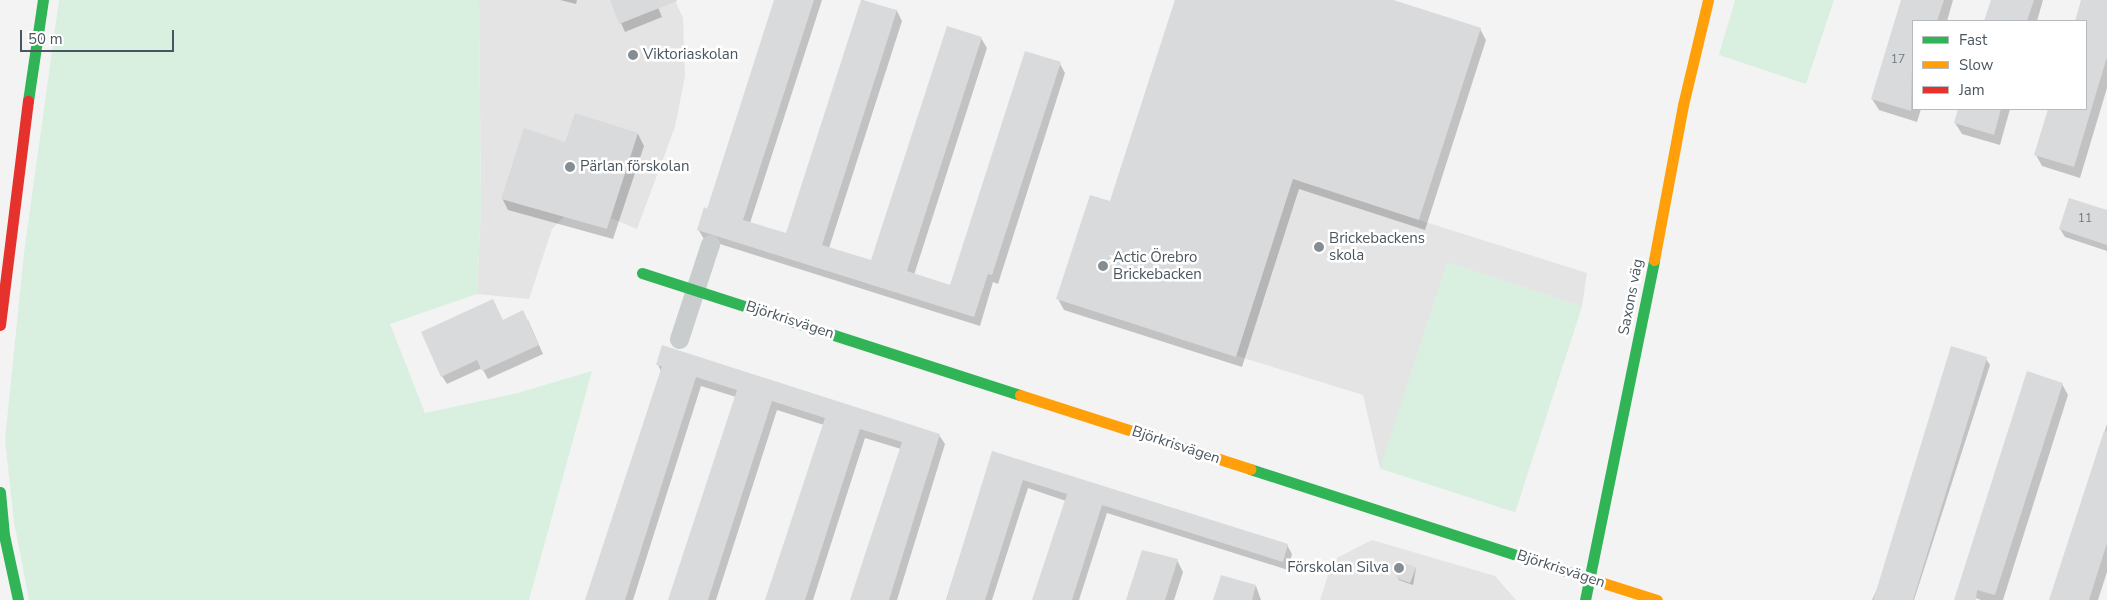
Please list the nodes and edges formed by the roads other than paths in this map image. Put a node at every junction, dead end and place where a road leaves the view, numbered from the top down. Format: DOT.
graph roads {
  1 [pos="43,0"];
  2 [pos="1708,0"];
  3 [pos="710,244"];
  4 [pos="642,273"];
  5 [pos="694,289"];
  6 [pos="0,325"];
  7 [pos="679,339"];
  8 [pos="0,492"];
  9 [pos="1590,578"];
  10 [pos="18,600"];
  11 [pos="1585,600"];
  12 [pos="1657,600"];
  1 -- 6 [label="street"];
  2 -- 9 [label="street, Saxons väg"];
  3 -- 5 [label="street"];
  4 -- 5 [label="street, Björkrisvägen"];
  5 -- 7 [label="street"];
  5 -- 9 [label="street, Björkrisvägen"];
  8 -- 10 [label="street"];
  9 -- 11 [label="street, Saxons väg"];
  9 -- 12 [label="street, Björkrisvägen"];
}
